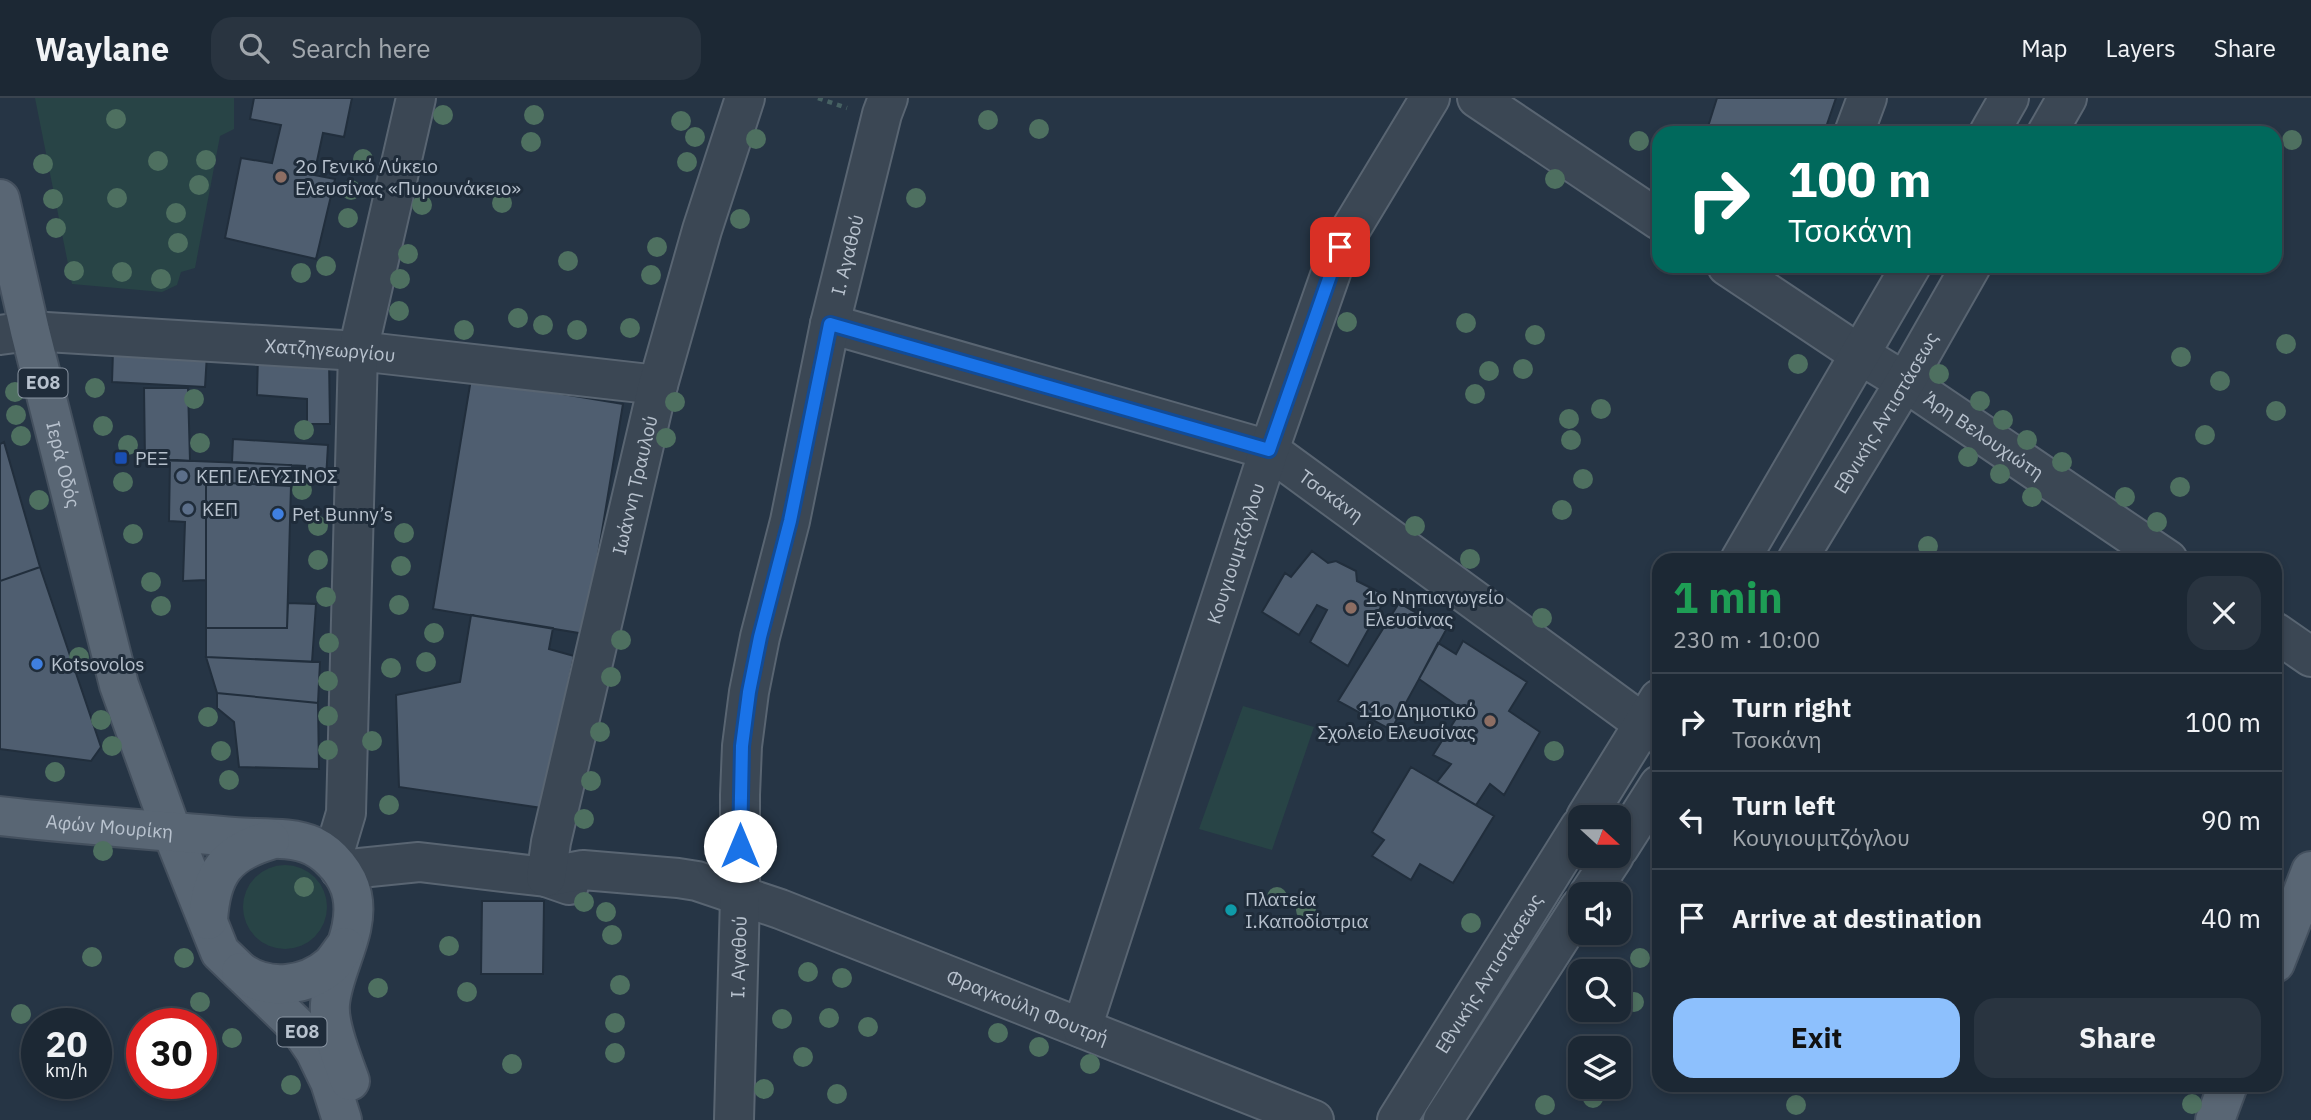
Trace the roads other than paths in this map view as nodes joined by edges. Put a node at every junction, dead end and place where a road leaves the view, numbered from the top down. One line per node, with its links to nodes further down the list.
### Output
1 (416, 98): 19 (street)
2 (745, 98): 22 (street, Ιωάννη Τραυλού)
3 (888, 98): 17 (street, Ι. Αγαθού)
4 (1430, 98): 23 (street, Κουγιουμτζόγλου)
5 (1476, 98): 13 (street)
6 (1867, 98): 9 (street)
7 (2009, 98): 10 (street)
8 (2067, 98): 11 (street)
9 (1857, 126)
10 (1993, 126)
11 (2051, 126)
12 (0, 198): 18 (main road, Ιερά Οδός / ΕΟ8)
13 (1652, 215)
14 (1738, 273): 20 (street, Άρη Βελουχιώτη)
15 (1907, 273): 20 (street)
16 (1967, 273): 21 (street, Εθνικής Αντιστάσεως)
17 (830, 324): 23 (street, Τσοκάνη); 43 (street, Ι. Αγαθού)
18 (15, 333): 19 (street, Χατζηγεωργίου); 27 (main road, Ιερά Οδός / ΕΟ8)
19 (358, 351): 22 (street, Χατζηγεωργίου); 40 (street)
20 (1859, 354): 21 (street, Άρη Βελουχιώτη); 24 (street)
21 (1905, 382): 25 (street, Εθνικής Αντιστάσεως); 26 (street, Άρη Βελουχιώτη)
22 (658, 385): 42 (street, Ιωάννη Τραυλού)
23 (1269, 450): 30 (street, Τσοκάνη); 49 (street, Κουγιουμτζόγλου)
24 (1744, 553)
25 (1801, 553)
26 (2158, 553)
27 (90, 566): 36 (main road, Ιερά Οδός / ΕΟ8); 37 (main road, Ιερά Οδός / ΕΟ8)
28 (2282, 637): 29 (street)
29 (2311, 657)
30 (1652, 719)
31 (1652, 723): 33 (street)
32 (1652, 796): 35 (street)
33 (1594, 805)
34 (0, 816): 36 (main road, Αφών Μουρίκη)
35 (1631, 829)
36 (172, 832): 37 (main road, Αφών Μουρίκη); 44 (main road, Ιερά Οδός / ΕΟ8)
37 (221, 835): 38 (main road)
38 (271, 840): 40 (main road); 44 (main road)
39 (1568, 846): 55 (street, Εθνικής Αντιστάσεως)
40 (336, 865): 42 (street); 47 (main road, ΕΟ8)
41 (2311, 871): 46 (main road)
42 (546, 877): 43 (street, Φραγκούλη Φουτρή)
43 (740, 897): 49 (street, Φραγκούλη Φουτρή); 53 (street, Ι. Αγαθού)
44 (208, 920): 48 (main road, Ιερά Οδός / ΕΟ8)
45 (1568, 926): 56 (street, Εθνικής Αντιστάσεως)
46 (2282, 945)
47 (345, 947): 48 (main road); 52 (main road, ΕΟ8)
48 (230, 964): 51 (main road, Ιερά Οδός / ΕΟ8)
49 (1082, 1028): 54 (street, Φραγκούλη Φουτρή)
50 (2225, 1092): 57 (main road)
51 (342, 1120)
52 (364, 1120)
53 (734, 1120)
54 (1314, 1120)
55 (1397, 1120)
56 (1443, 1120)
57 (2215, 1120)

